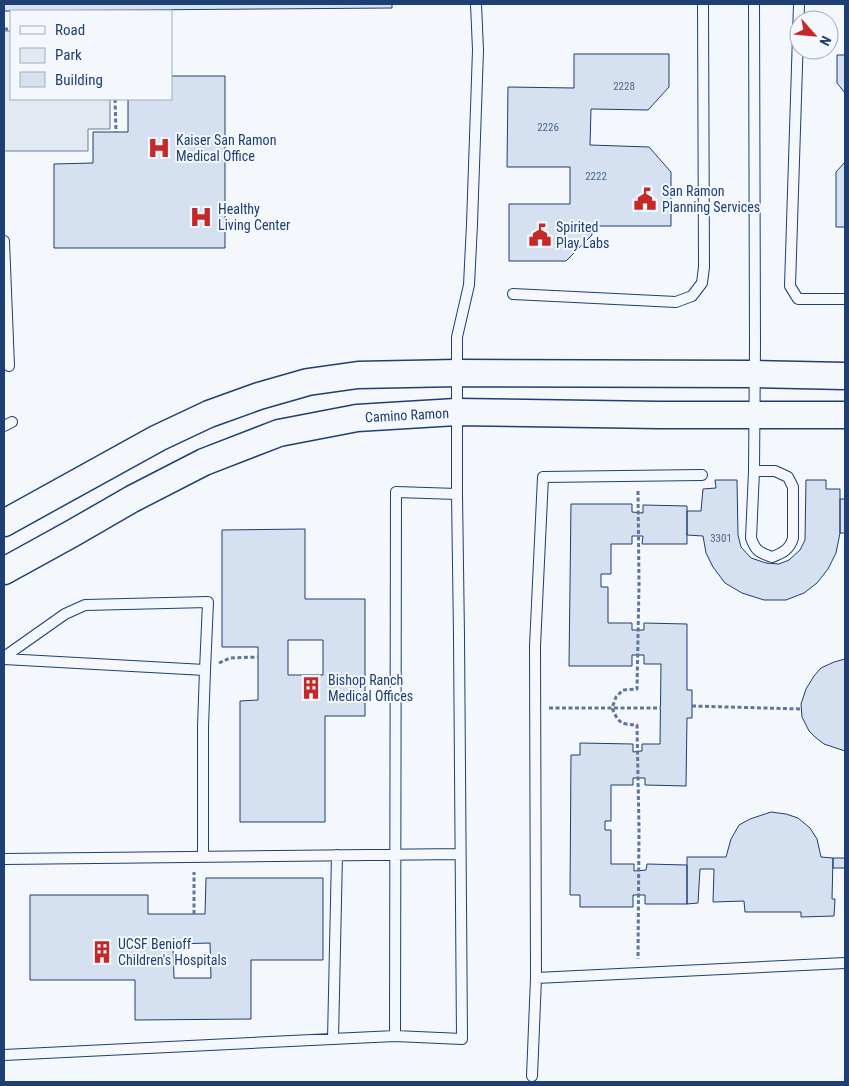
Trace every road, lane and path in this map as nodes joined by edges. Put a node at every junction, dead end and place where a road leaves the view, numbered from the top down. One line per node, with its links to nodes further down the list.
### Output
1 (476, 4): 11 (lane)
2 (703, 4): 8 (lane)
3 (754, 4): 12 (lane)
4 (799, 4): 9 (lane)
5 (115, 100): 6 (path)
6 (116, 132)
7 (4, 241): 10 (lane)
8 (513, 294)
9 (845, 299)
10 (9, 366)
11 (456, 373): 12 (street); 14 (lane); 21 (street)
12 (754, 374): 13 (street); 16 (lane)
13 (845, 376)
14 (456, 412): 16 (street, Camino Ramon); 20 (lane); 22 (street, Camino Ramon)
15 (845, 414): 16 (street, Camino Ramon)
16 (754, 415): 17 (lane)
17 (754, 472): 17 (lane)
18 (702, 475): 19 (lane)
19 (638, 476): 27 (lane); 28 (path)
20 (457, 494): 31 (lane); 32 (lane)
21 (4, 523)
22 (4, 571)
23 (258, 657): 25 (path)
24 (4, 658): 25 (lane); 25 (lane)
25 (205, 670): 34 (lane)
26 (692, 706): 30 (path)
27 (535, 708): 28 (path); 39 (lane)
28 (612, 708): 29 (path); 38 (path)
29 (661, 708)
30 (802, 709)
31 (396, 854): 32 (lane); 33 (lane); 40 (lane)
32 (460, 854): 40 (lane)
33 (337, 855): 34 (lane); 41 (lane)
34 (199, 857): 35 (lane); 36 (path)
35 (4, 859)
36 (194, 914)
37 (845, 963): 38 (lane)
38 (638, 973): 39 (lane)
39 (536, 978): 43 (lane)
40 (395, 1036): 41 (lane)
41 (333, 1039): 42 (lane)
42 (4, 1056)
43 (532, 1076)

